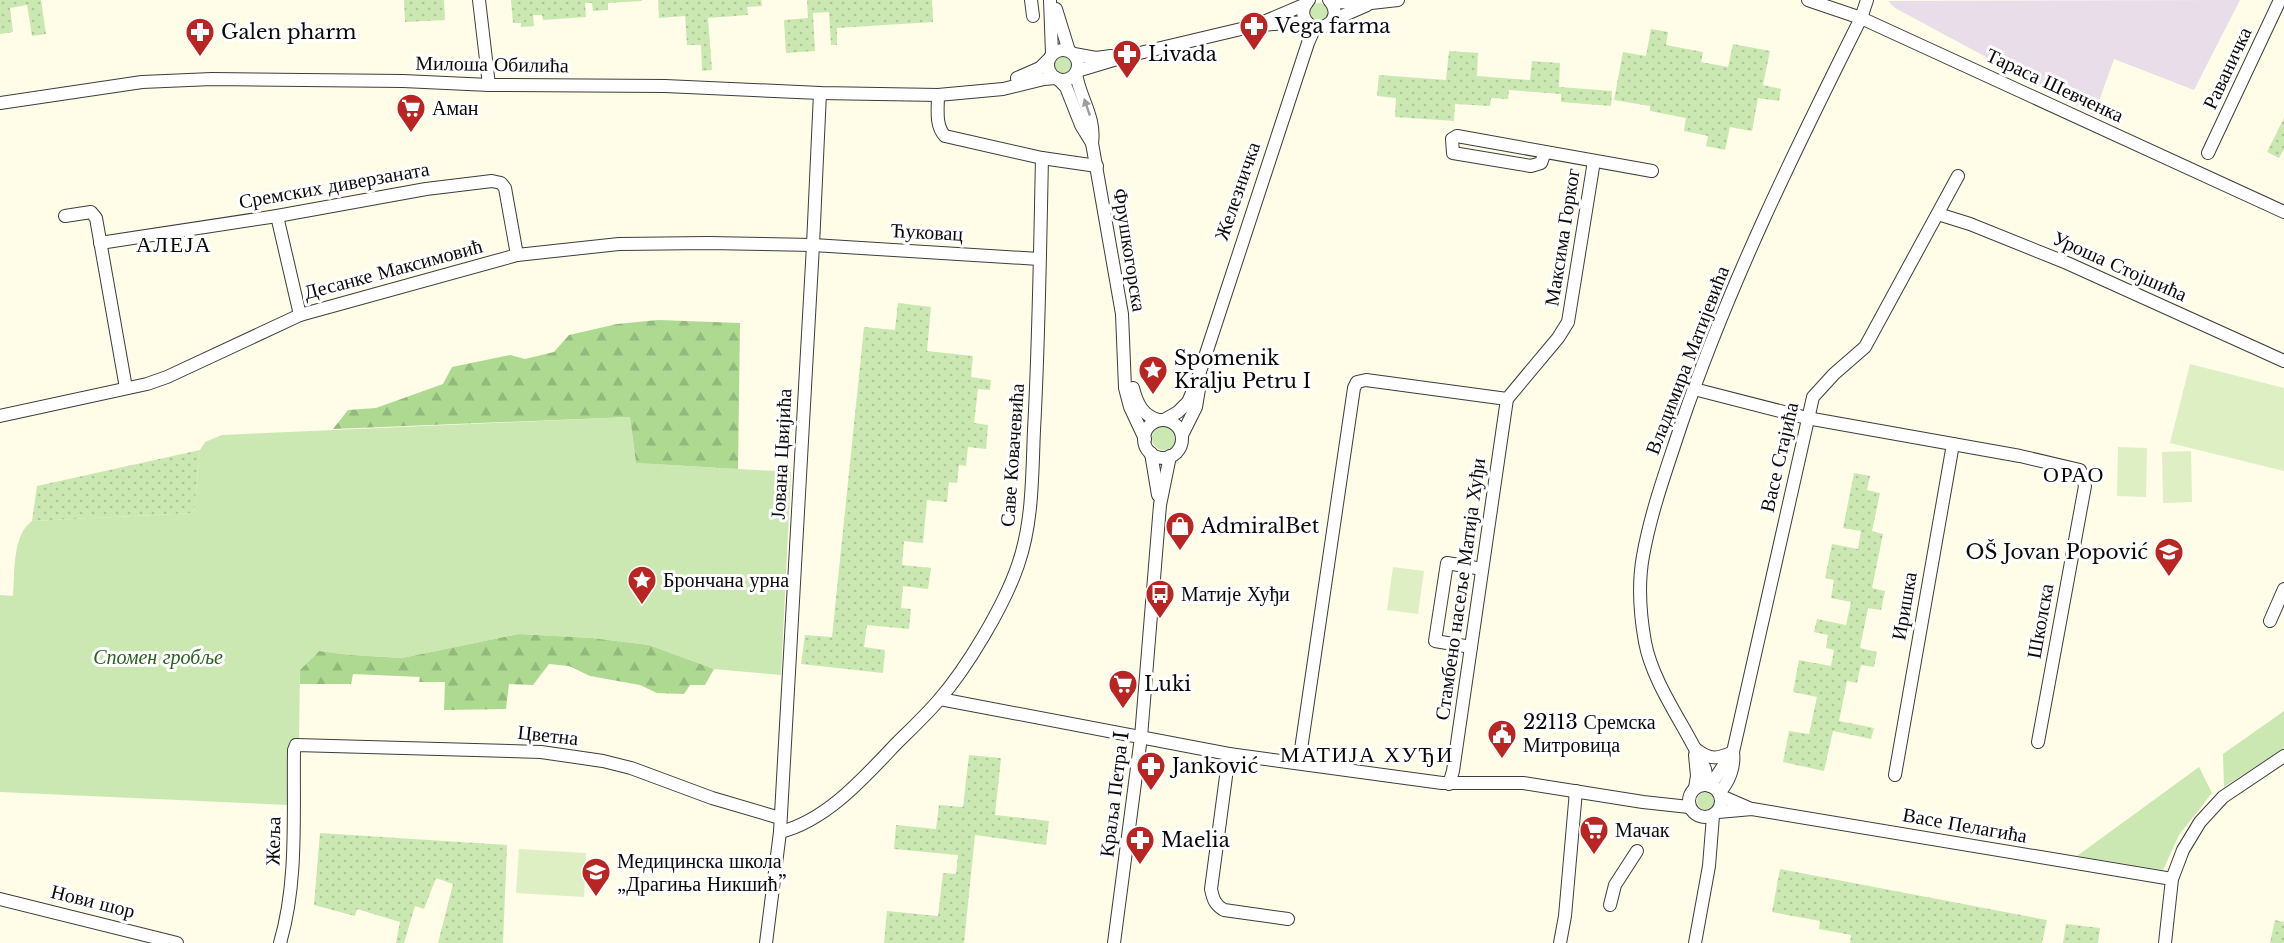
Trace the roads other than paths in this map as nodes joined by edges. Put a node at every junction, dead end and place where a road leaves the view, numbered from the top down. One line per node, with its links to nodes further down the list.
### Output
1 (479, 0): 21 (street)
2 (1031, 0): 11 (street)
3 (1052, 0): 16 (street); 18 (street)
4 (1398, 0): 10 (street)
5 (1808, 0): 12 (street, Тараса Шевченка)
6 (1867, 0): 12 (street, Владимира Матијевића)
7 (2280, 0): 28 (street, Раваничка)
8 (1330, 1): 10 (street); 13 (street)
9 (1307, 2): 14 (street); 15 (street)
10 (1371, 3): 13 (street)
11 (1033, 16)
12 (1861, 18): 34 (street, Тараса Шевченка); 47 (street, Владимира Матијевића)
13 (1333, 20): 15 (street)
14 (1258, 25): 15 (street); 17 (street)
15 (1311, 25): 45 (street, Железничка)
16 (1071, 52): 17 (street); 18 (street); 19 (street)
17 (1127, 56): 19 (street)
18 (1050, 57): 20 (street); 22 (street, Милоша Обилића)
19 (1077, 72): 20 (street); 26 (street, Фрушкогорска, one-way to 19)
20 (1057, 79): 22 (street, Милоша Обилића); 26 (street, Фрушкогорска)
21 (489, 85): 23 (street, Милоша Обилића); 25 (street, Милоша Обилића)
22 (985, 89): 24 (street, Милоша Обилића)
23 (820, 93): 24 (street, Милоша Обилића); 39 (street, Јована Цвијића)
24 (938, 95): 29 (street)
25 (0, 103)
26 (1092, 143): 31 (street, Фрушкогорска)
27 (1545, 152): 27 (street, Максима Горког); 30 (street, Максима Горког)
28 (2208, 153)
29 (1042, 158): 31 (street); 41 (street, Саве Ковачевића)
30 (1594, 161): 32 (street, Максима Горког); 48 (street, Максима Горког)
31 (1097, 166): 44 (street, Фрушкогорска)
32 (1652, 171)
33 (1958, 176): 35 (street, Васе Стајића)
34 (2284, 212)
35 (1938, 214): 43 (street, Уроша Стојшића); 50 (street, Васе Стајића)
36 (65, 216): 38 (street)
37 (277, 216): 38 (street, Сремских диверзаната); 40 (street, Сремских диверзаната); 42 (street)
38 (100, 243): 46 (street)
39 (813, 245): 40 (street, Десанке Максимовић); 41 (street, Ћуковац); 77 (street, Јована Цвијића)
40 (517, 255): 42 (street, Десанке Максимовић)
41 (1040, 259): 62 (street, Саве Ковачевића)
42 (300, 315): 46 (street, Десанке Максимовић)
43 (2284, 361)
44 (1125, 364): 51 (street, Фрушкогорска); 53 (street, Фрушкогорска)
45 (1201, 370): 51 (street, Железничка); 52 (street, Железничка)
46 (126, 388): 49 (street, Десанке Максимовић)
47 (1694, 388): 50 (street); 66 (street, Владимира Матијевића)
48 (1507, 399): 58 (street, Стамбено насеље Матија Хуђи); 70 (street)
49 (0, 416)
50 (1807, 418): 54 (street); 67 (street, Васе Стајића)
51 (1162, 420): 52 (street); 53 (street)
52 (1182, 435): 56 (street)
53 (1145, 439): 55 (street)
54 (1953, 444): 64 (street, Школска); 71 (street, Иришка)
55 (1151, 453): 56 (street); 57 (street, Краља Петра I)
56 (1170, 456): 57 (street, Краља Петра I)
57 (1160, 505): 63 (street, Краља Петра I)
58 (1482, 568): 61 (street, Стамбено насеље Матија Хуђи); 61 (street)
59 (2284, 589): 60 (street)
60 (2270, 621)
61 (1471, 647): 72 (street, Стамбено насеље Матија Хуђи)
62 (940, 699): 63 (street); 78 (street, Саве Ковачевића)
63 (1141, 737): 68 (street); 88 (street, Краља Петра I)
64 (2038, 742)
65 (302, 744): 77 (street, Цветна); 86 (street, Жеља)
66 (1694, 747): 67 (street); 74 (street, Владимира Матијевића)
67 (1733, 752): 74 (street, Васе Стајића)
68 (1229, 754): 70 (street); 84 (street)
69 (2284, 756): 81 (street)
70 (1299, 764): 72 (street)
71 (1895, 775)
72 (1449, 784): 73 (street)
73 (1576, 791): 74 (street); 89 (street)
74 (1704, 796): 75 (street, Васе Пелагића); 76 (street); 76 (street, Васе Пелагића); 80 (street, Владимира Матијевића)
75 (1752, 809): 76 (street, Васе Пелагића); 81 (street, Васе Пелагића)
76 (1715, 814): 80 (street)
77 (780, 818): 78 (street, Јована Цвијића)
78 (780, 832): 87 (street, Јована Цвијића)
79 (1637, 851): 83 (street)
80 (1709, 866): 90 (street)
81 (2172, 879): 91 (street)
82 (0, 899): 85 (street, Нови шор)
83 (1610, 905)
84 (1288, 919)
85 (177, 943)
86 (280, 943)
87 (766, 943)
88 (1114, 943)
89 (1560, 943)
90 (1695, 943)
91 (2164, 943)

